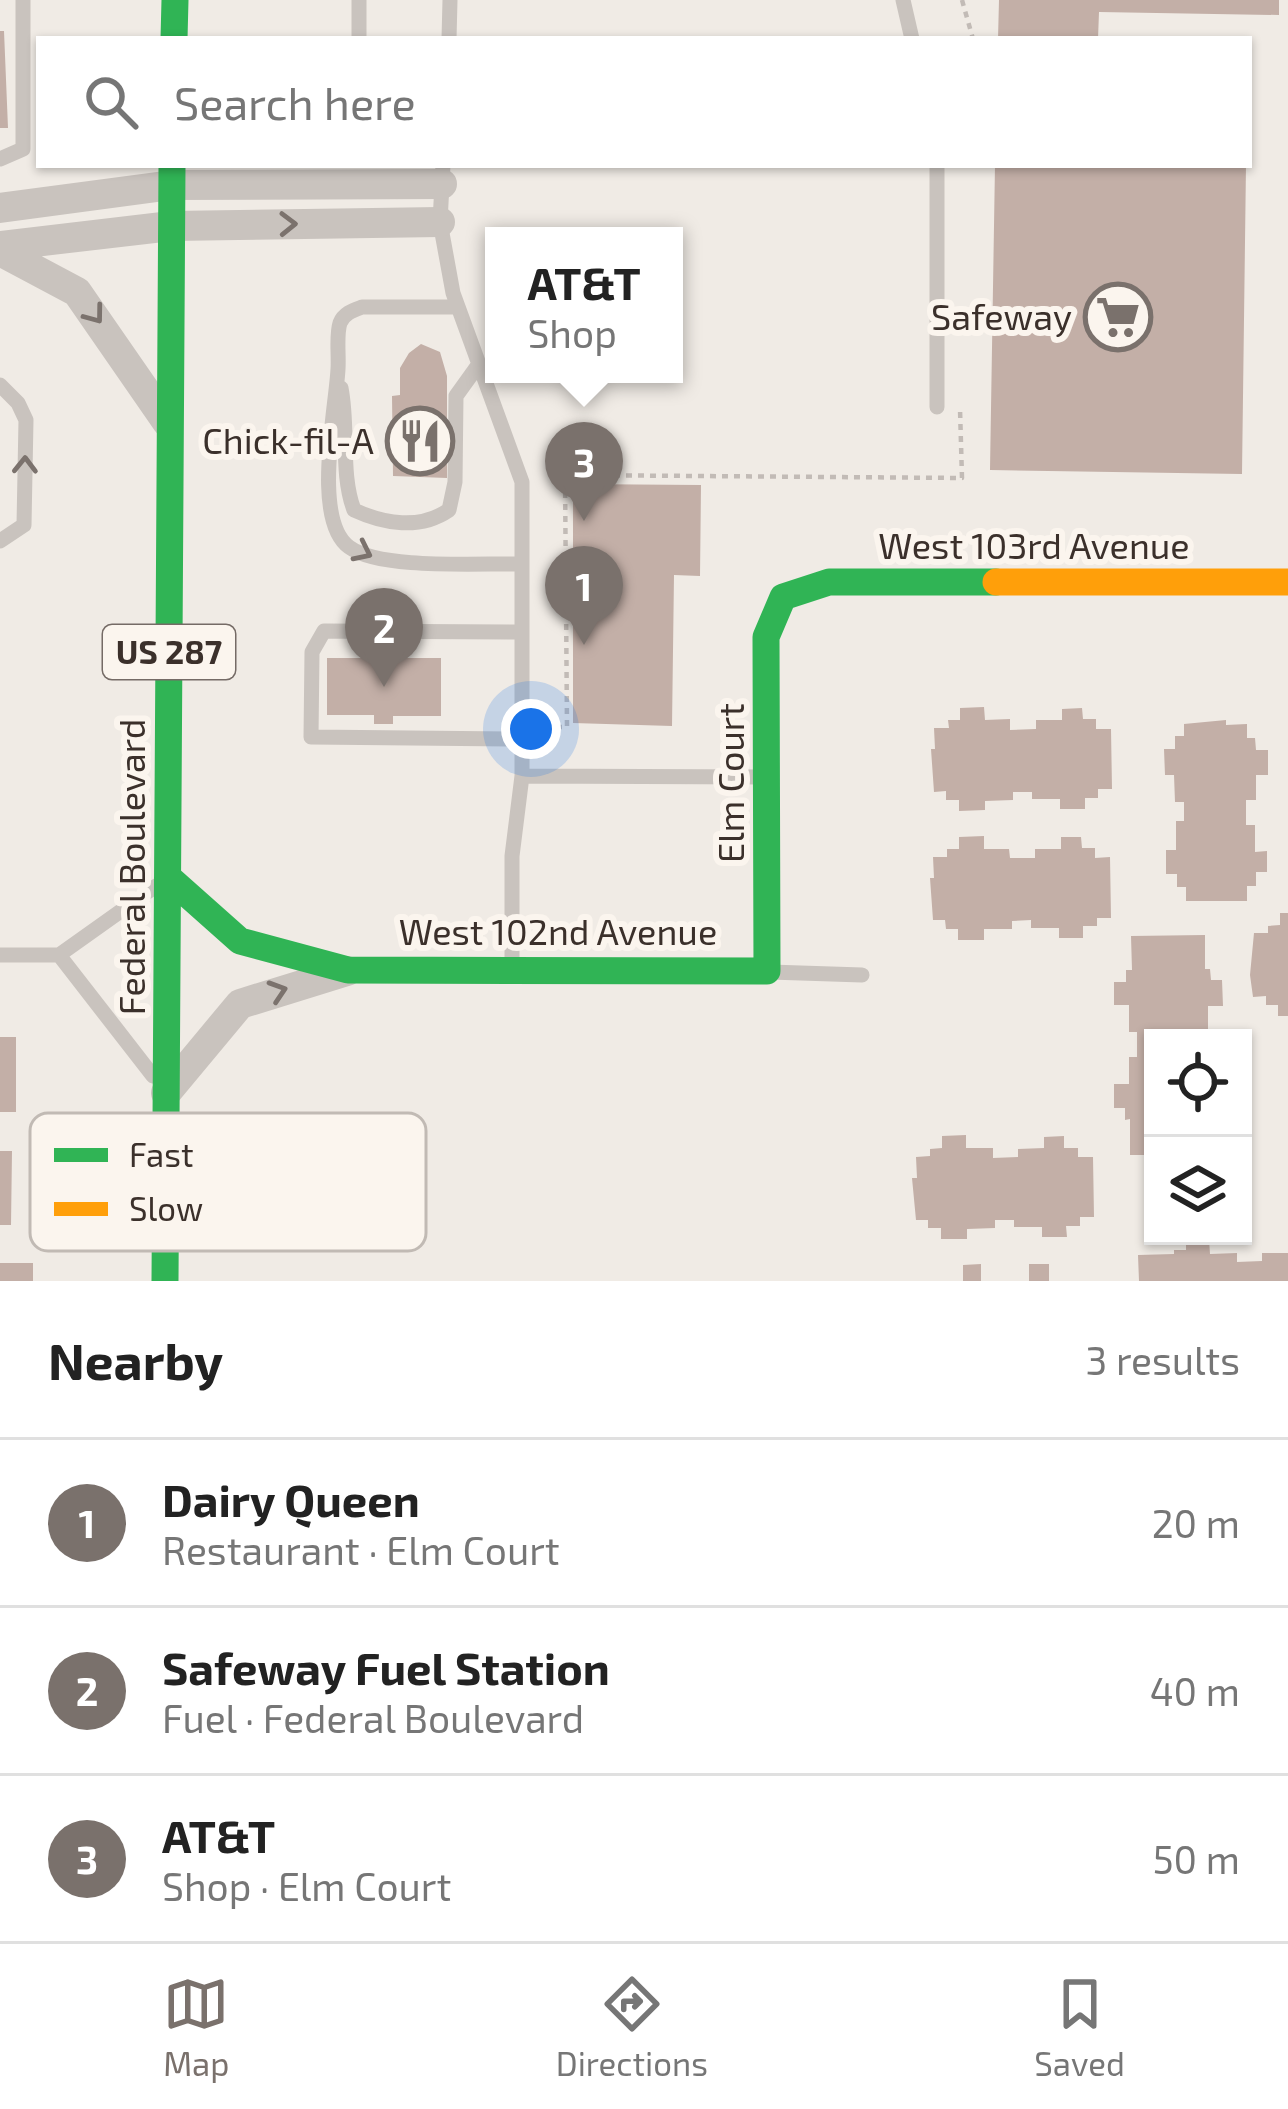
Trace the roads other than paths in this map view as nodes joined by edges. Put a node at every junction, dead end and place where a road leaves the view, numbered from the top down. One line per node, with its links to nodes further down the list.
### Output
1 (23, 0): 8 (lane)
2 (359, 0): 5 (lane)
3 (450, 0): 6 (lane)
4 (903, 0): 7 (lane)
5 (358, 36)
6 (449, 36)
7 (911, 36)
8 (0, 159)
9 (331, 168): 13 (street)
10 (938, 168): 24 (lane)
11 (172, 175): 13 (street); 14 (street); 16 (street, Federal Boulevard / US 287)
12 (442, 175): 13 (street); 15 (lane)
13 (374, 184)
14 (0, 208)
15 (440, 222): 16 (street, one-way to 15); 18 (lane)
16 (172, 226): 17 (street); 25 (street, Federal Boulevard / US 287)
17 (0, 248): 25 (street, one-way to 25)
18 (458, 307): 19 (lane); 20 (lane)
19 (478, 364): 20 (lane); 21 (lane)
20 (338, 374): 27 (lane, one-way to 27)
21 (485, 383)
22 (485, 383): 27 (lane)
23 (0, 385): 26 (lane, one-way to 23)
24 (938, 407)
25 (170, 427): 34 (street, Federal Boulevard / US 287)
26 (0, 541)
27 (521, 564): 30 (lane)
28 (1288, 581): 29 (street, West 103rd Avenue)
29 (784, 597): 33 (street, Elm Court)
30 (521, 632): 31 (lane); 31 (lane)
31 (521, 733): 32 (lane)
32 (522, 776): 33 (lane); 38 (lane)
33 (767, 777): 39 (street, Elm Court)
34 (168, 877): 36 (lane); 37 (street, West 102nd Avenue); 41 (street, Federal Boulevard / US 287)
35 (0, 955): 36 (lane)
36 (59, 955): 41 (lane)
37 (348, 970): 38 (street, West 102nd Avenue); 41 (street, West 102nd Avenue, one-way to 37)
38 (512, 971): 39 (street, West 102nd Avenue)
39 (767, 971): 40 (lane)
40 (862, 975)
41 (166, 1093): 42 (street, Federal Boulevard / US 287)
42 (166, 1113)
43 (165, 1251): 44 (street, Federal Boulevard / US 287)
44 (165, 1281)

